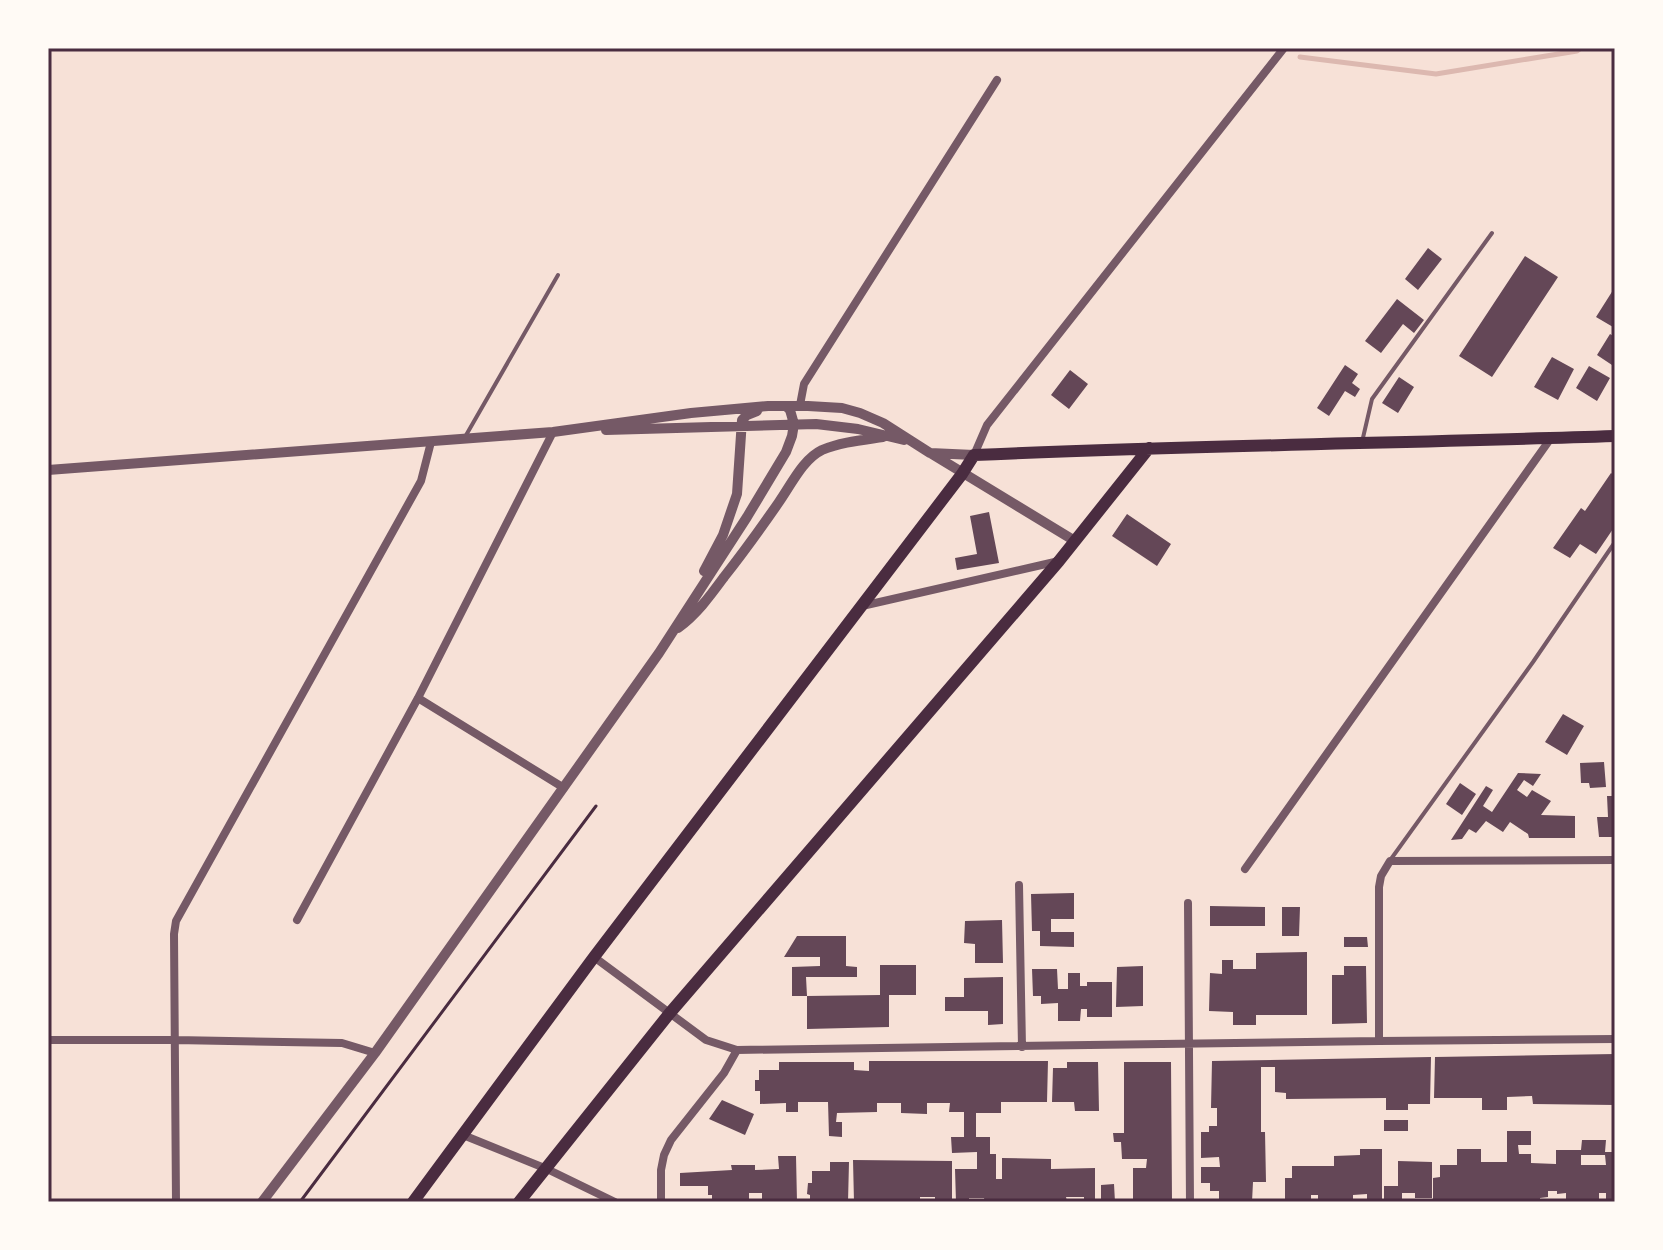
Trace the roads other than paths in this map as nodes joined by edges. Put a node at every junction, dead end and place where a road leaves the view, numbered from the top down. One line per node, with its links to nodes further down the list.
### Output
1 (1284, 48): 21 (street)
2 (997, 80): 5 (street)
3 (1492, 233): 18 (lane)
4 (558, 275): 15 (lane)
5 (800, 405): 7 (street); 16 (street)
6 (773, 406): 7 (street); 9 (street); 10 (street)
7 (786, 406): 8 (street)
8 (794, 424): 9 (street); 12 (street); 28 (street)
9 (741, 426): 10 (street); 29 (street)
10 (568, 430): 11 (street)
11 (553, 432): 15 (street); 30 (street)
12 (888, 436): 16 (street); 28 (street)
13 (1615, 436): 14 (main road)
14 (1551, 438): 18 (main road); 34 (street)
15 (464, 439): 17 (street)
16 (909, 441): 20 (street)
17 (431, 442): 22 (street); 42 (street)
18 (1361, 444): 19 (main road)
19 (1149, 448): 21 (main road); 24 (main road)
20 (930, 453): 21 (street); 23 (street)
21 (974, 455): 23 (main road)
22 (48, 470)
23 (962, 474): 24 (street); 27 (main road)
24 (1075, 541): 26 (main road)
25 (1615, 542): 33 (lane)
26 (1059, 561): 27 (street); 39 (main road)
27 (861, 606): 38 (main road)
28 (673, 631): 29 (street)
29 (659, 653): 31 (street)
30 (418, 698): 31 (street); 37 (street)
31 (564, 788): 47 (street)
32 (1615, 860): 33 (street)
33 (1390, 861): 43 (street)
34 (1245, 869)
35 (1019, 885): 45 (street)
36 (1188, 903): 44 (street)
37 (297, 920)
38 (594, 957): 39 (street); 48 (main road)
39 (669, 1014): 46 (street); 49 (main road)
40 (1615, 1039): 43 (street)
41 (48, 1040): 42 (street)
42 (175, 1040): 47 (street); 50 (street)
43 (1379, 1041): 44 (street)
44 (1188, 1044): 45 (street); 56 (street)
45 (1022, 1047): 46 (street)
46 (737, 1050): 55 (street)
47 (375, 1053): 51 (street)
48 (463, 1135): 49 (street); 52 (main road)
49 (547, 1169): 53 (main road); 54 (street)
50 (176, 1202)
51 (262, 1202)
52 (413, 1202)
53 (519, 1202)
54 (615, 1202)
55 (661, 1202)
56 (1190, 1202)

